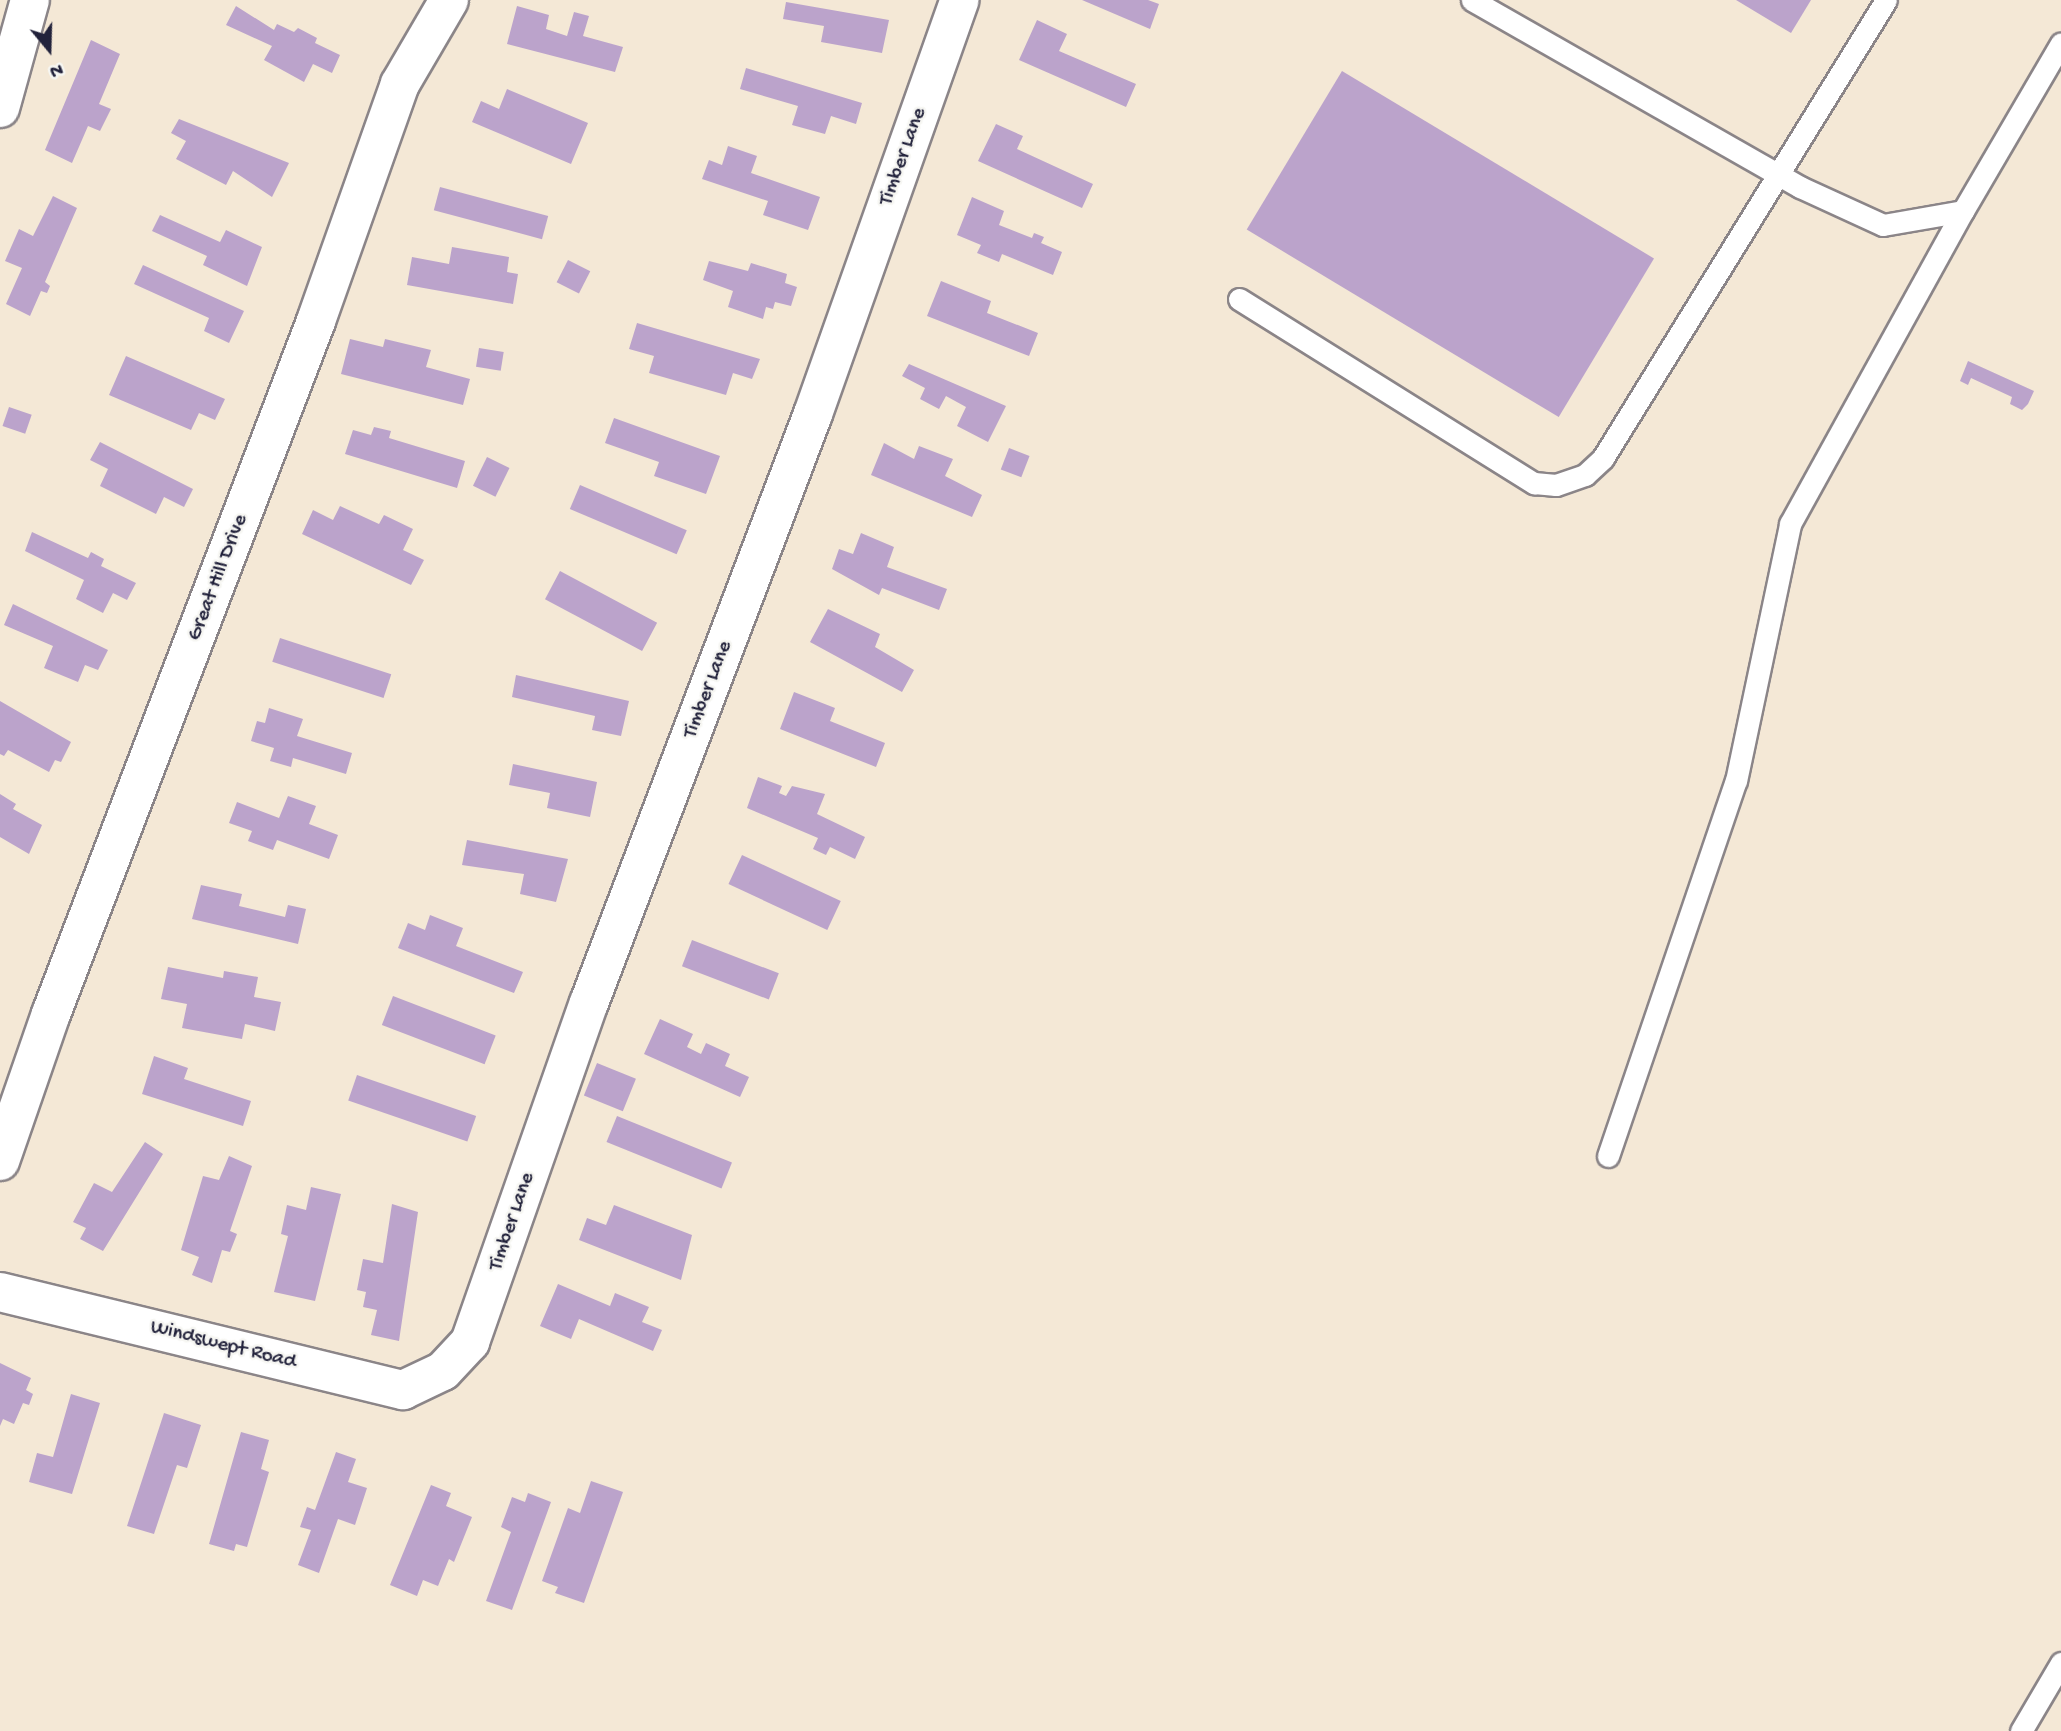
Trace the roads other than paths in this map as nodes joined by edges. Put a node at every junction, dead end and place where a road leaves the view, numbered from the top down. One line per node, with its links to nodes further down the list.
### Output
1 (30, 0): 7 (street)
2 (450, 0): 12 (street, Great Hill Drive)
3 (960, 0): 14 (street, Timber Lane)
4 (1472, 0): 8 (lane)
5 (1886, 0): 8 (lane)
6 (2061, 43): 9 (lane)
7 (0, 108)
8 (1778, 174): 9 (lane); 10 (lane)
9 (1963, 211): 11 (lane)
10 (1239, 299)
11 (1608, 1156)
12 (0, 1161)
13 (0, 1292): 14 (street, Windswept Road)
14 (443, 1371)
15 (2061, 1664): 16 (lane)
16 (2021, 1731)

